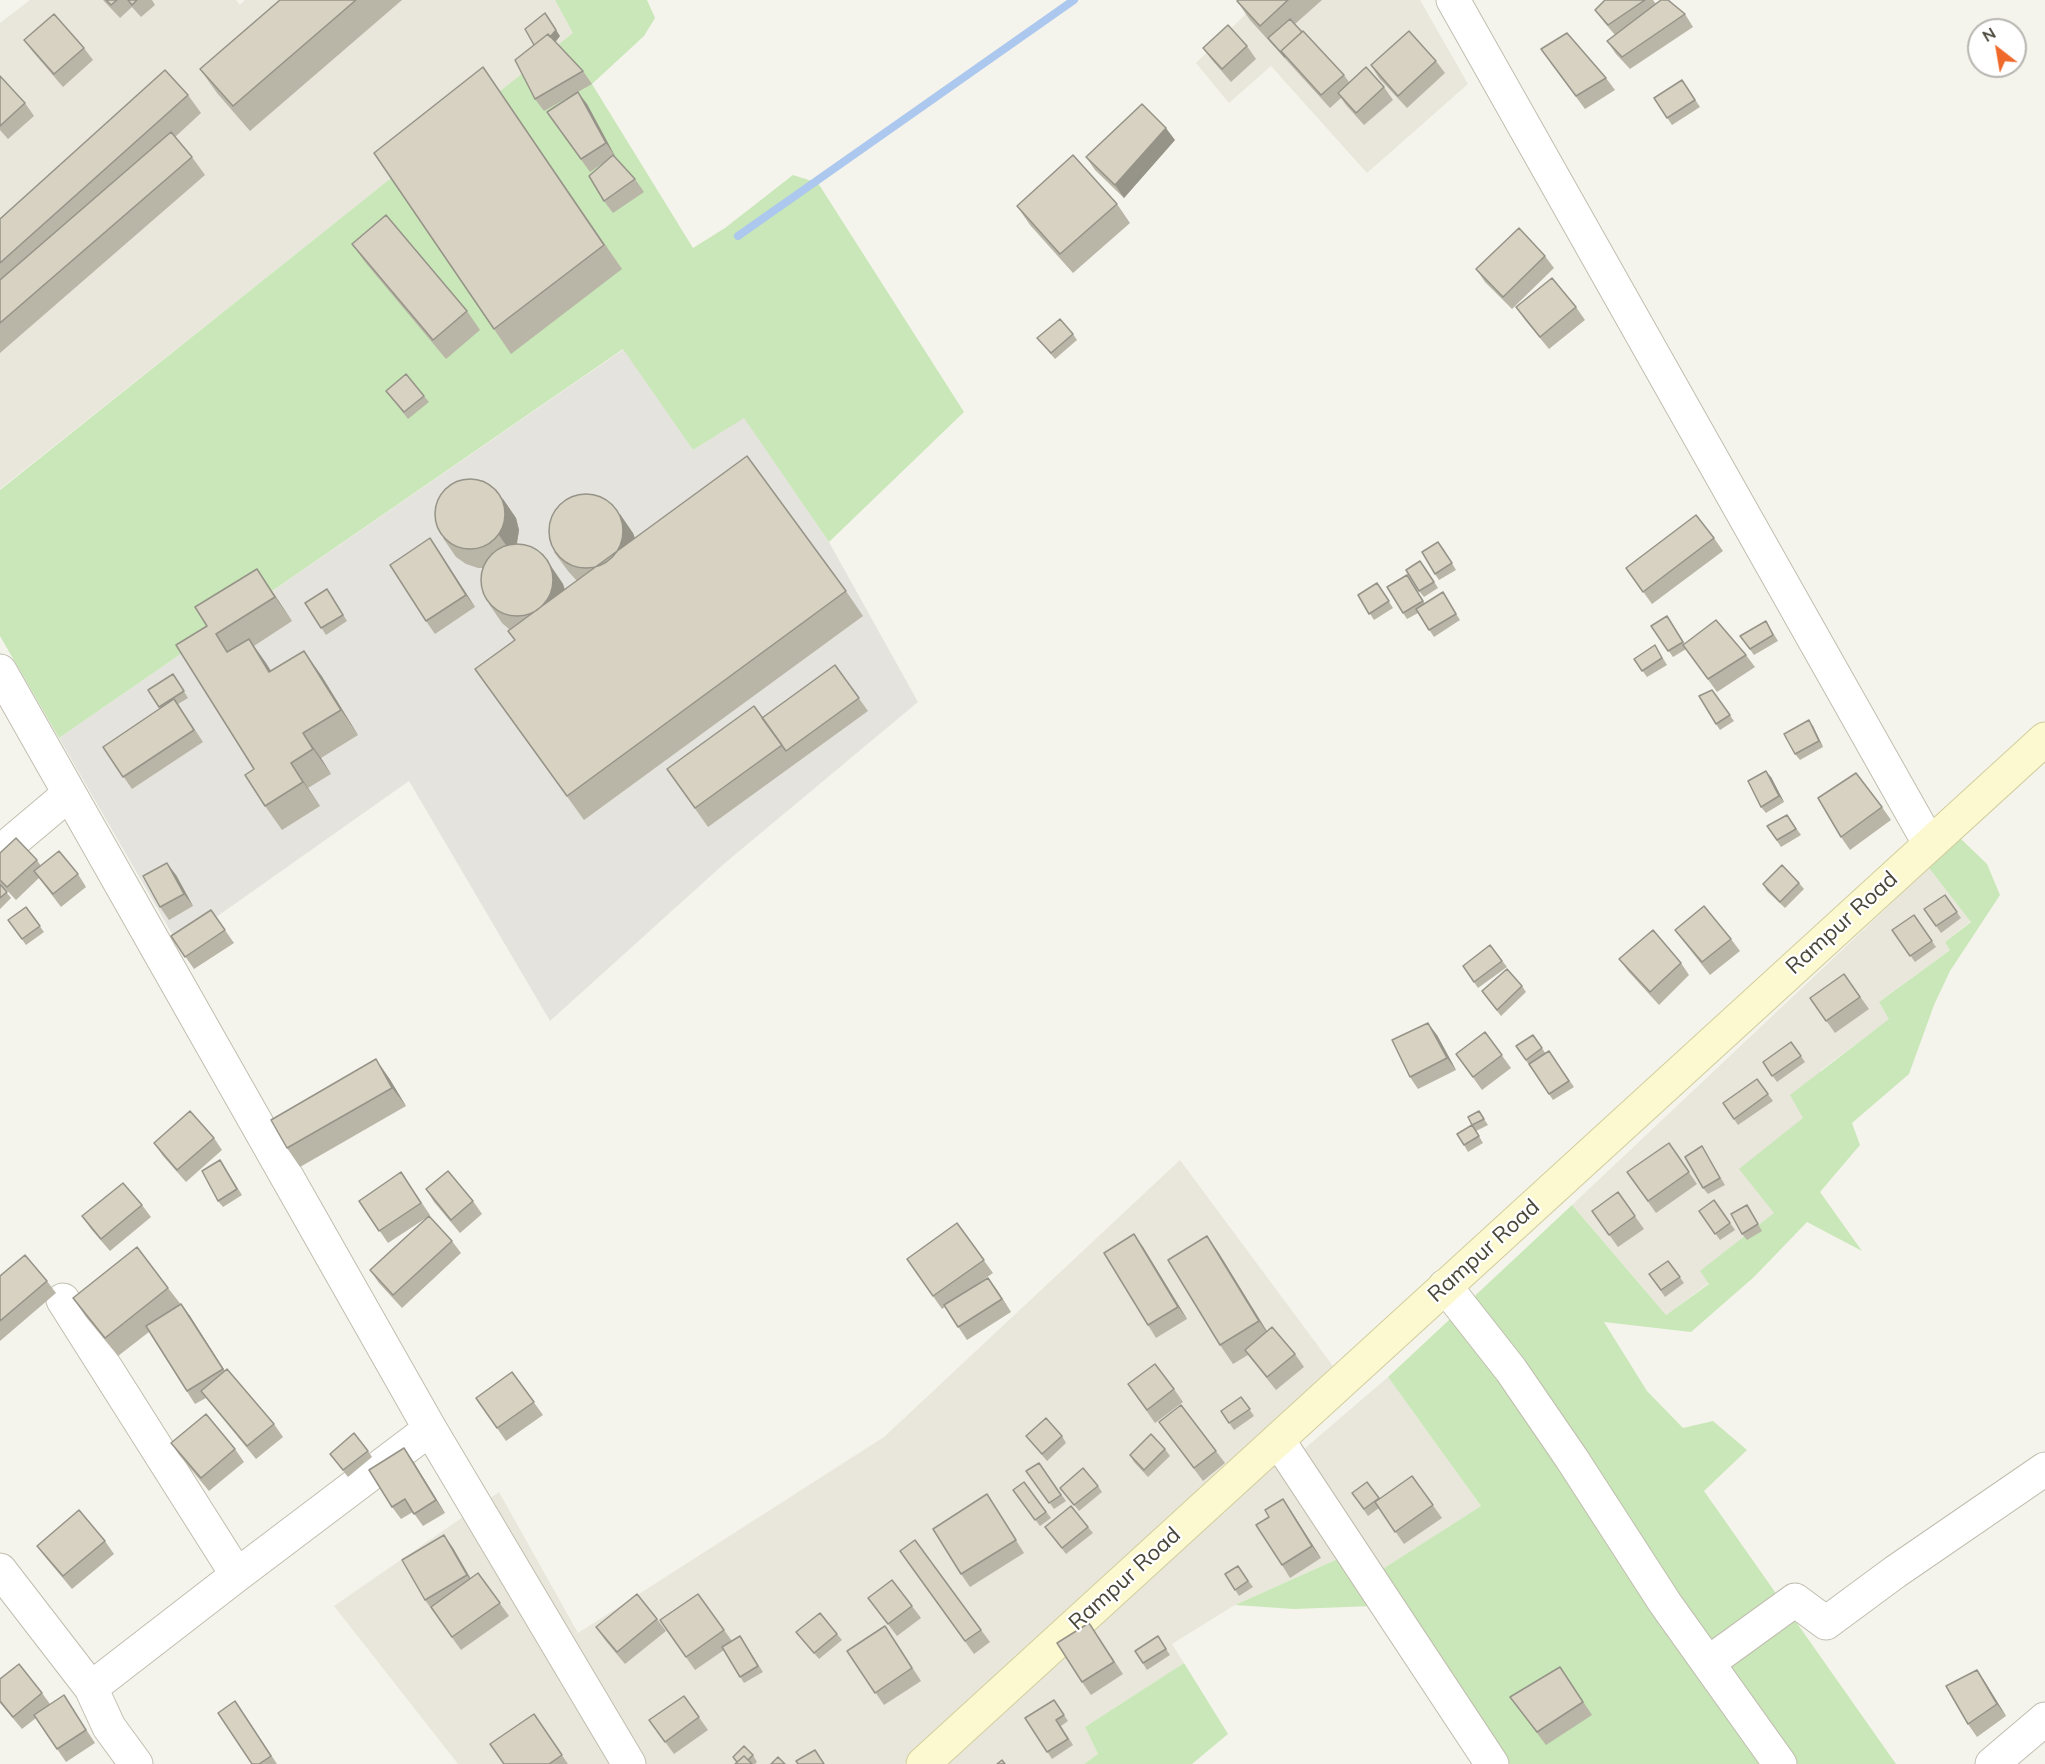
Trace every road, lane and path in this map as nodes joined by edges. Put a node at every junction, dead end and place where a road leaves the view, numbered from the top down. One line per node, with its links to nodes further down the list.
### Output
1 (1452, 0): 5 (street)
2 (0, 671): 4 (street)
3 (2045, 739): 5 (main road, Rampur Road)
4 (69, 794): 6 (street); 9 (street)
5 (1929, 843): 7 (main road, Rampur Road)
6 (0, 852)
7 (1445, 1286): 10 (main road, Rampur Road); 14 (street)
8 (63, 1300): 13 (street)
9 (430, 1429): 13 (street); 18 (street)
10 (1278, 1440): 19 (main road, Rampur Road); 20 (street)
11 (2045, 1469): 14 (street)
12 (0, 1570): 15 (street)
13 (237, 1575): 15 (street)
14 (1708, 1663): 21 (street)
15 (91, 1688): 17 (street)
16 (2045, 1719): 22 (street)
17 (136, 1764)
18 (629, 1764)
19 (923, 1764)
20 (1492, 1764)
21 (1780, 1764)
22 (1992, 1764)

